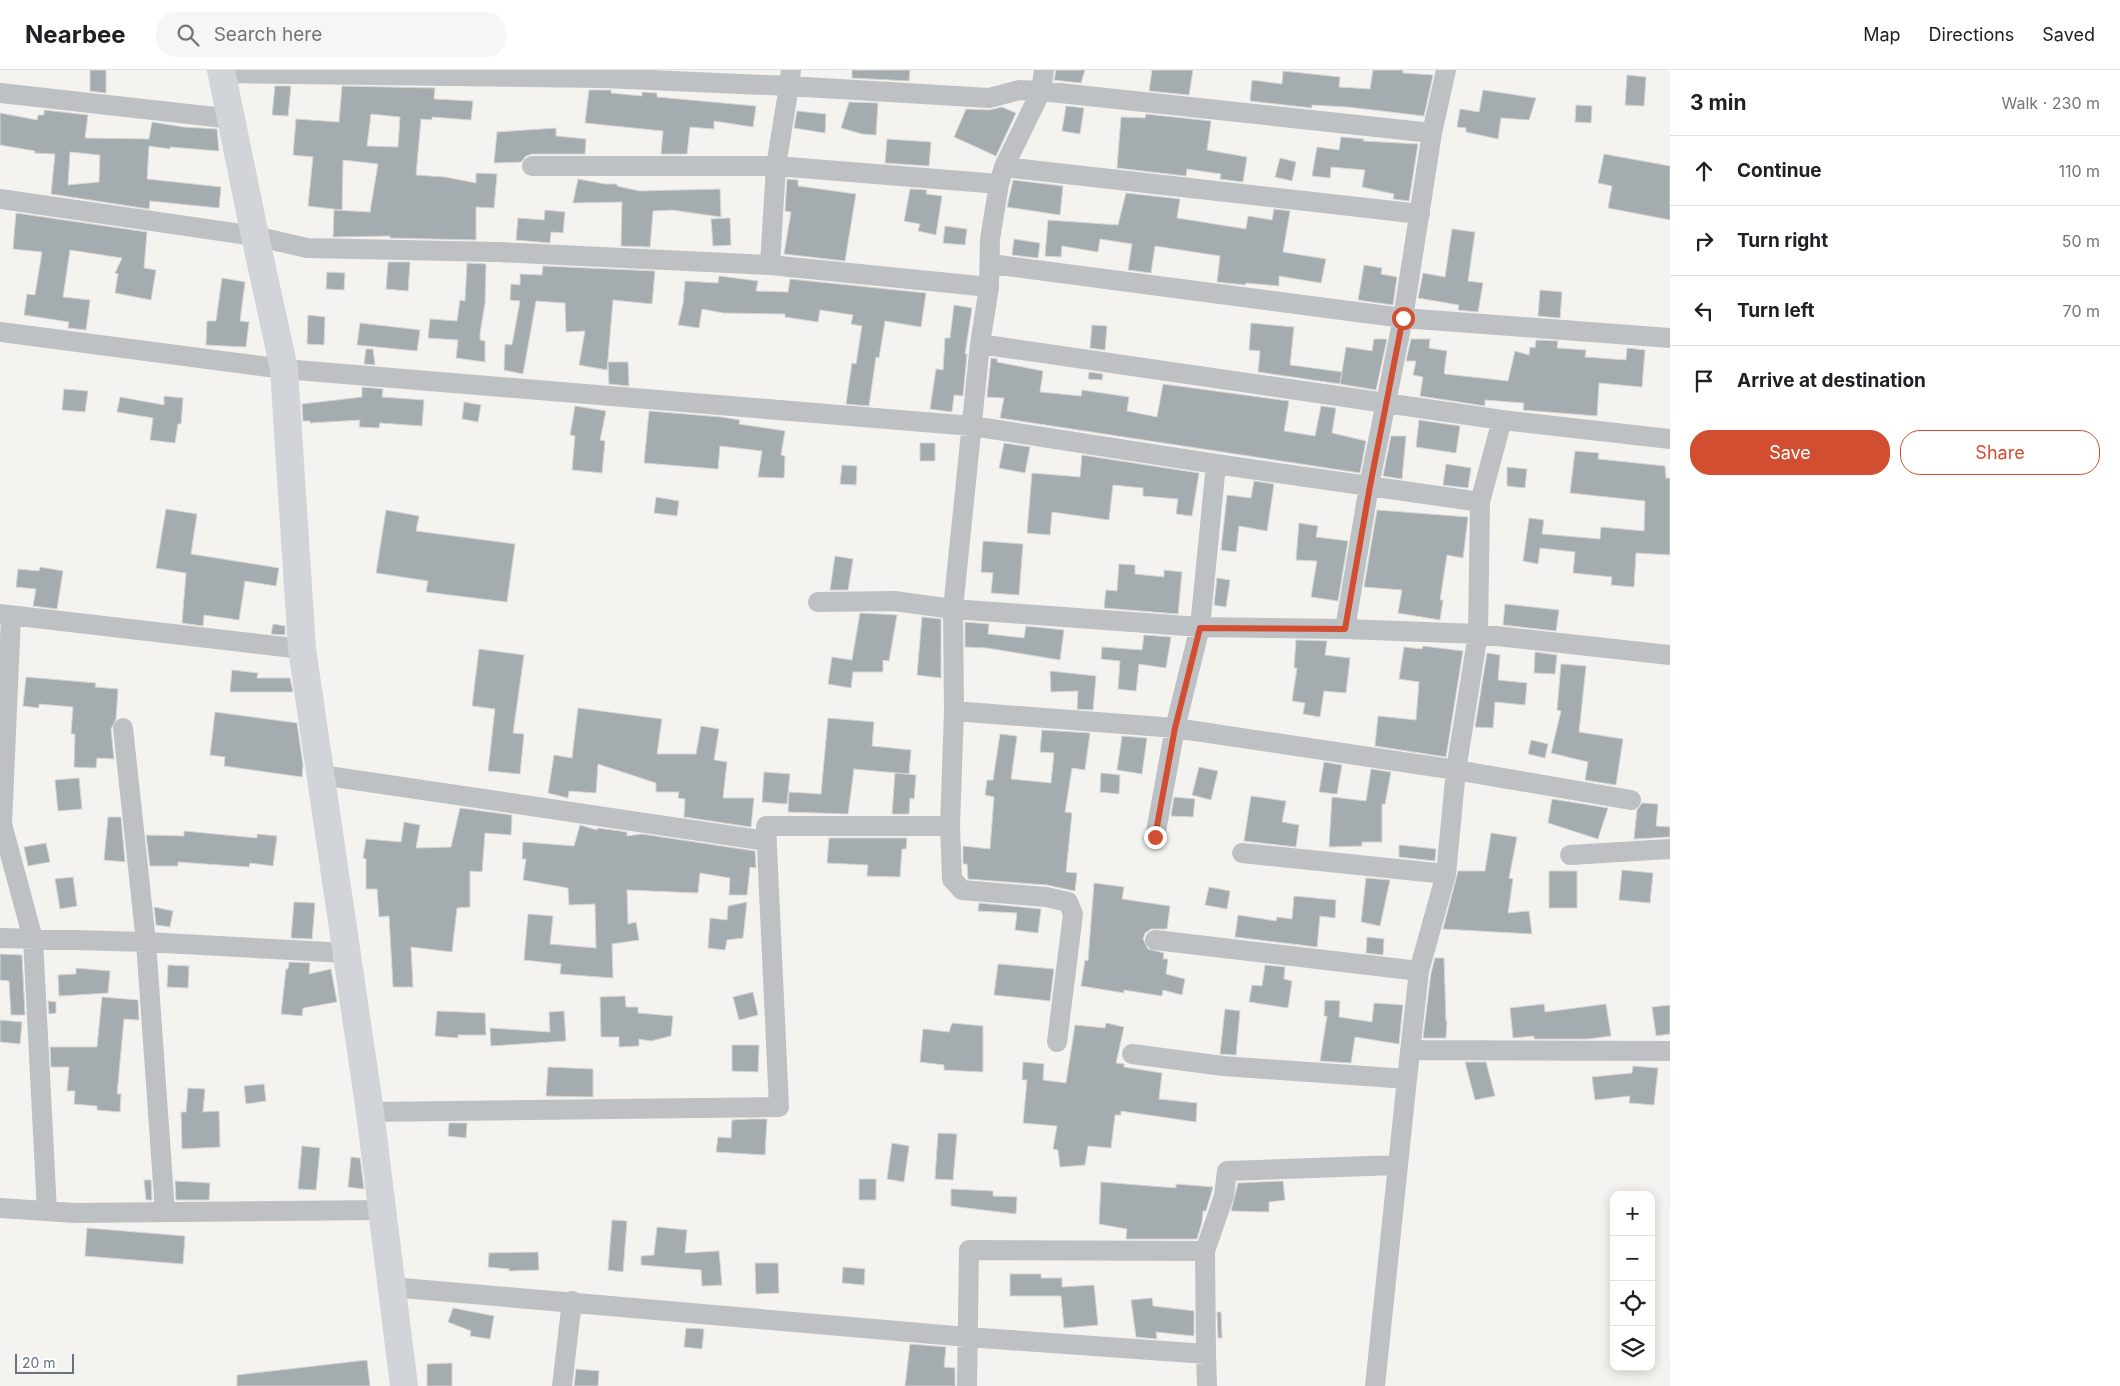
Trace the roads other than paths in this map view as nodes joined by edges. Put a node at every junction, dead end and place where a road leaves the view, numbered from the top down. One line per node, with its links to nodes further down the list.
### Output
1 (1044, 70): 6 (street)
2 (1446, 70): 9 (street)
3 (222, 71): 4 (street); 8 (street)
4 (603, 74): 5 (street)
5 (790, 78): 6 (street); 11 (street)
6 (1041, 91): 9 (street); 12 (street)
7 (0, 93): 8 (street)
8 (233, 119): 15 (street)
9 (1432, 133): 14 (street)
10 (532, 166): 11 (street)
11 (776, 166): 12 (street); 17 (street)
12 (1001, 176): 14 (street); 16 (street)
13 (0, 199): 15 (street)
14 (1420, 214): 19 (street)
15 (254, 236): 17 (street); 23 (street)
16 (990, 264): 18 (street); 19 (street)
17 (770, 265): 18 (street)
18 (989, 287): 22 (street)
19 (1403, 318): 21 (street); 24 (street)
20 (0, 332): 23 (street)
21 (1670, 338)
22 (980, 344): 24 (street); 26 (street)
23 (284, 369): 26 (street); 37 (street)
24 (1386, 404): 25 (street); 29 (street)
25 (1502, 420): 27 (street); 30 (street)
26 (972, 426): 28 (street); 32 (street)
27 (1670, 439)
28 (1216, 464): 29 (street); 34 (street)
29 (1370, 486): 30 (street); 35 (street)
30 (1480, 502): 36 (street)
31 (818, 602): 32 (street)
32 (953, 609): 34 (street); 39 (street)
33 (6, 615): 37 (street); 53 (street)
34 (1200, 628): 35 (street); 41 (street)
35 (1345, 629): 36 (street)
36 (1478, 634): 38 (street); 42 (street)
37 (302, 649): 43 (street)
38 (1670, 655)
39 (954, 711): 41 (street); 45 (street)
40 (123, 728): 55 (street)
41 (1175, 728): 42 (street); 46 (street)
42 (1456, 770): 44 (street); 51 (street)
43 (321, 775): 47 (street); 56 (street)
44 (1631, 800)
45 (950, 826): 47 (street); 58 (street)
46 (1155, 837)
47 (767, 841): 63 (street)
48 (1670, 850): 50 (street)
49 (1242, 853): 51 (street)
50 (1570, 855)
51 (1446, 874): 57 (street)
52 (0, 938): 53 (street)
53 (33, 939): 55 (street); 67 (street)
54 (1155, 940): 57 (street)
55 (146, 942): 56 (street); 68 (street)
56 (346, 953): 63 (street)
57 (1419, 971): 59 (street)
58 (1057, 1042)
59 (1412, 1050): 60 (street); 62 (street)
60 (1670, 1051)
61 (1132, 1054): 62 (street)
62 (1407, 1079): 64 (street)
63 (370, 1112): 66 (street)
64 (1397, 1165): 69 (street); 78 (street)
65 (0, 1208): 67 (street)
66 (382, 1210): 68 (street); 70 (street)
67 (48, 1211): 68 (street)
68 (165, 1212)
69 (1205, 1251): 72 (street); 73 (street)
70 (391, 1287): 71 (street); 74 (street)
71 (572, 1302): 72 (street); 75 (street)
72 (967, 1337): 73 (street); 76 (street)
73 (1206, 1354): 77 (street)
74 (404, 1386)
75 (562, 1386)
76 (967, 1386)
77 (1207, 1386)
78 (1374, 1386)

